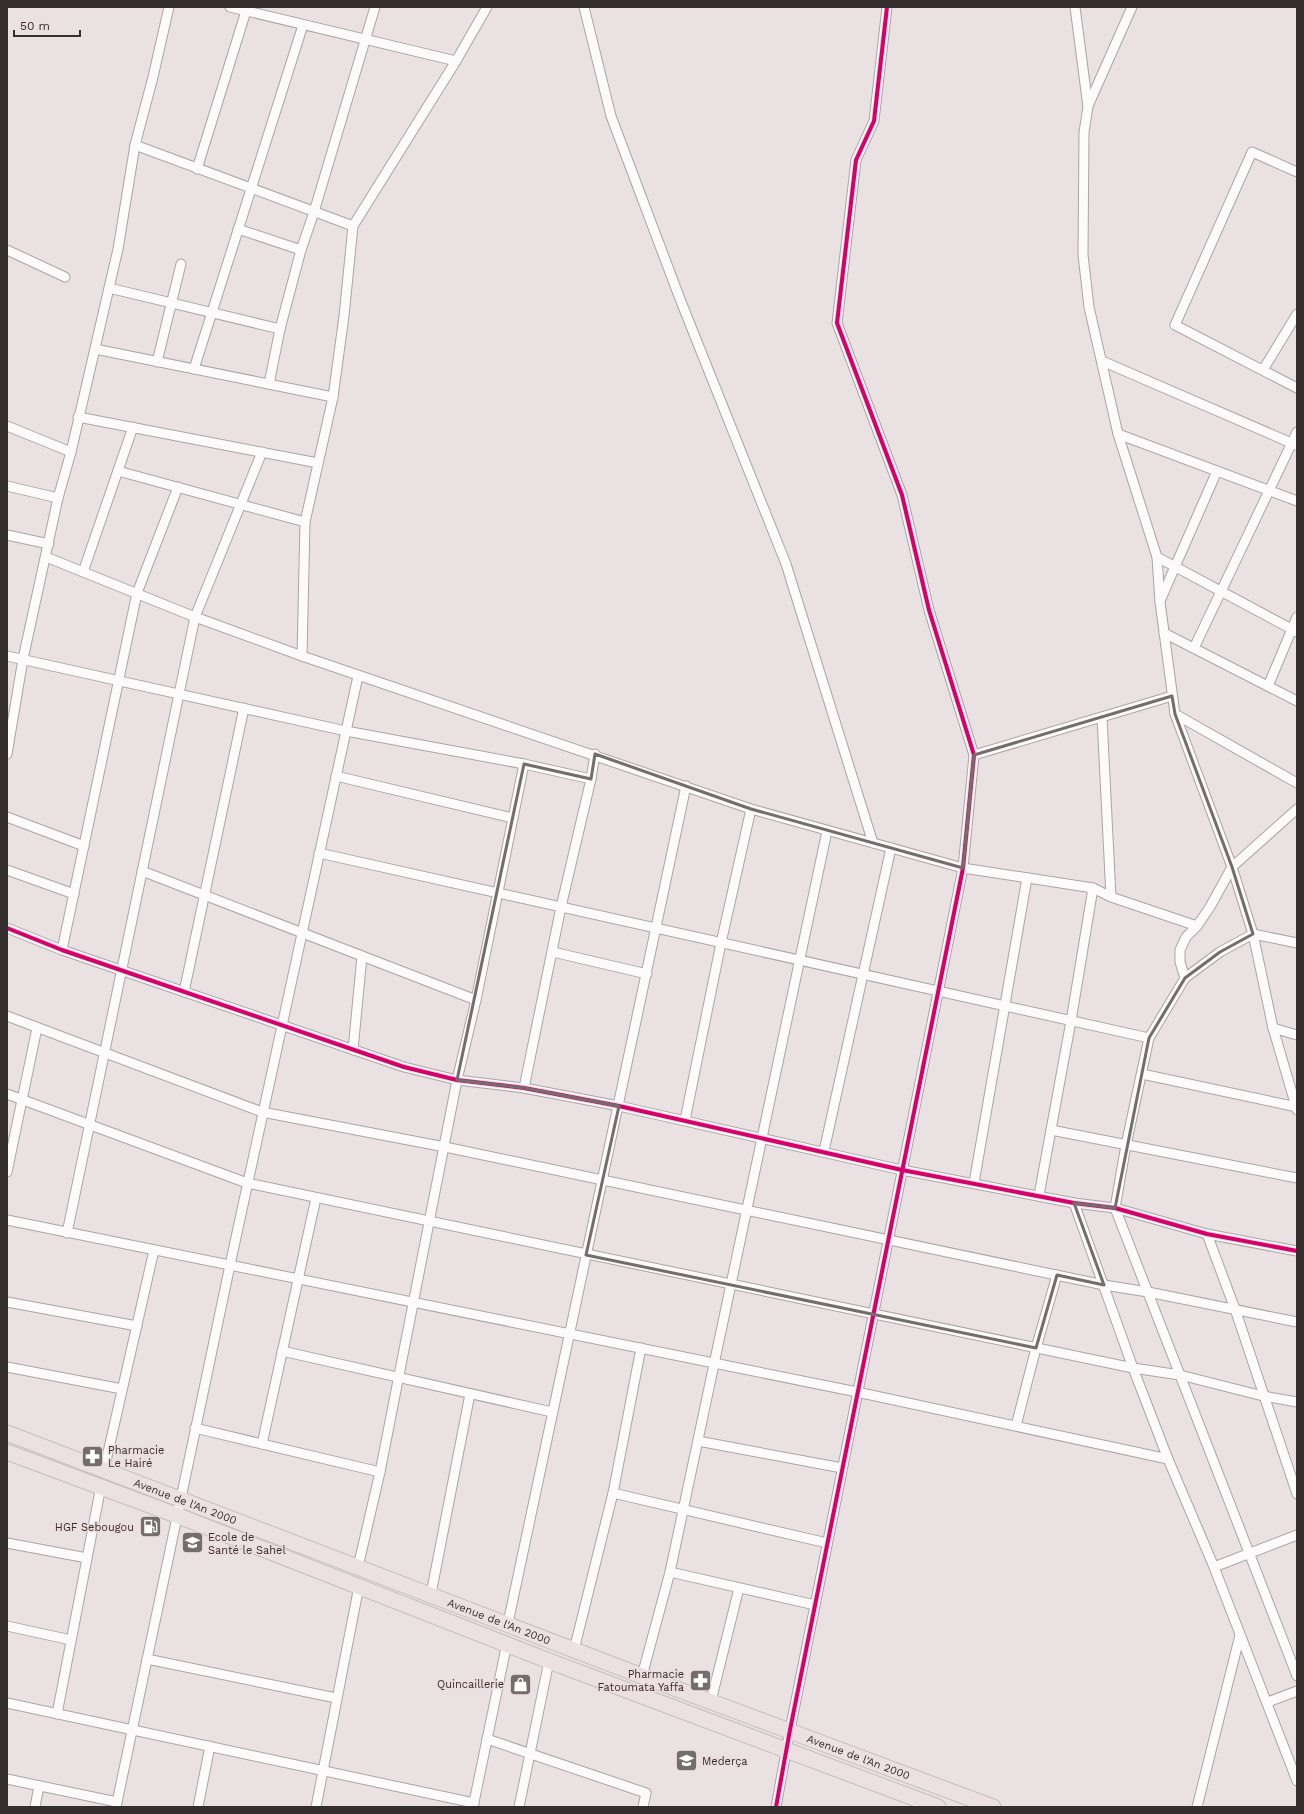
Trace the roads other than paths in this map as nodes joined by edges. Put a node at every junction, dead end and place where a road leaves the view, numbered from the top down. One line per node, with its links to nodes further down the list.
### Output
1 (169, 7): 14 (street)
2 (230, 7): 9 (street)
3 (375, 7): 11 (street)
4 (484, 7): 12 (street)
5 (584, 7): 96 (street)
6 (887, 7): 85 (street)
7 (1075, 7): 13 (street)
8 (1132, 7): 13 (street)
9 (246, 11): 10 (street); 15 (street)
10 (303, 24): 11 (street); 17 (street)
11 (365, 39): 12 (street); 18 (street)
12 (456, 61): 19 (street)
13 (1088, 107): 31 (street)
14 (135, 145): 15 (street); 25 (street)
15 (197, 169): 17 (street)
16 (1297, 172): 34 (street)
17 (250, 189): 18 (street); 20 (street)
18 (314, 212): 19 (street); 22 (street)
19 (352, 226): 37 (street)
20 (238, 229): 22 (street); 27 (street)
21 (7, 250): 24 (street)
22 (301, 250): 29 (street)
23 (181, 264): 26 (street)
24 (65, 277)
25 (109, 288): 26 (street); 30 (street)
26 (173, 303): 27 (street); 32 (street)
27 (212, 312): 29 (street); 33 (street)
28 (1297, 314): 34 (street)
29 (280, 329): 35 (street)
30 (95, 349): 32 (street); 38 (street)
31 (1102, 361): 42 (street); 43 (street)
32 (157, 362): 33 (street)
33 (194, 369): 35 (street)
34 (1263, 370): 36 (street)
35 (269, 384): 37 (street)
36 (1297, 388)
37 (333, 397): 46 (street)
38 (78, 416): 40 (street); 44 (street)
39 (7, 426): 44 (street)
40 (133, 427): 45 (street); 47 (street)
41 (1297, 432): 43 (street)
42 (1118, 434): 48 (street); 59 (street)
43 (1294, 445): 51 (street)
44 (71, 452): 52 (street)
45 (262, 452): 46 (street); 54 (street)
46 (318, 463): 55 (street)
47 (118, 471): 50 (street); 61 (street)
48 (1217, 471): 51 (street); 60 (street)
49 (7, 486): 52 (street)
50 (178, 487): 54 (street); 63 (street)
51 (1269, 491): 53 (street); 62 (street)
52 (58, 498): 57 (street)
53 (1297, 502)
54 (241, 505): 55 (street); 65 (street)
55 (305, 522): 71 (street)
56 (7, 535): 57 (street)
57 (49, 544): 58 (street)
58 (46, 557): 61 (street); 72 (street)
59 (1157, 557): 60 (street); 64 (street)
60 (1175, 567): 62 (street); 64 (street)
61 (83, 572): 63 (street)
62 (1221, 591): 67 (street); 69 (street)
63 (137, 594): 65 (street); 74 (street)
64 (1160, 602): 68 (street)
65 (195, 617): 71 (street); 76 (street)
66 (1297, 617): 67 (street)
67 (1294, 631): 75 (street)
68 (1164, 633): 69 (street); 77 (street)
69 (1194, 648): 75 (street)
70 (7, 656): 72 (street)
71 (302, 656): 73 (street)
72 (23, 659): 74 (street); 83 (street)
73 (358, 676): 82 (street); 84 (street)
74 (119, 680): 76 (street); 97 (street)
75 (1268, 686): 78 (street)
76 (179, 694): 79 (street); 103 (street)
77 (1172, 696): 80 (street); 81 (street)
78 (1297, 701)
79 (244, 708): 82 (street); 108 (street)
80 (1175, 714): 89 (street); 100 (street)
81 (1102, 717): 85 (street); 109 (street)
82 (346, 731): 86 (street); 87 (street)
83 (7, 754)
84 (595, 754): 88 (street); 90 (street)
85 (974, 755): 101 (street)
86 (524, 764): 88 (street); 94 (street)
87 (336, 776): 94 (street); 99 (street)
88 (591, 779): 110 (street)
89 (1297, 784)
90 (686, 786): 91 (street); 113 (street)
91 (752, 809): 95 (street); 116 (street)
92 (1297, 809): 100 (street)
93 (7, 817): 97 (street)
94 (513, 818): 106 (street)
95 (827, 831): 96 (street); 121 (street)
96 (873, 843): 98 (street)
97 (84, 846): 107 (street)
98 (891, 848): 101 (street); 124 (street)
99 (319, 853): 106 (street); 114 (street)
100 (1232, 867): 111 (street); 115 (street)
101 (963, 868): 104 (street); 126 (street)
102 (7, 870): 107 (street)
103 (142, 871): 108 (street); 122 (street)
104 (1027, 878): 105 (street); 129 (street)
105 (1092, 888): 109 (street); 131 (street)
106 (497, 893): 110 (street); 128 (street)
107 (74, 894): 118 (street)
108 (204, 896): 114 (street); 127 (street)
109 (1111, 897): 111 (street)
110 (561, 907): 113 (street); 119 (street)
111 (1197, 926): 125 (street)
112 (7, 928): 118 (street)
113 (657, 928): 116 (street); 123 (street)
114 (302, 933): 120 (street); 132 (street)
115 (1253, 934): 117 (street); 125 (street); 134 (street)
116 (721, 943): 121 (street); 147 (street)
117 (1297, 943)
118 (62, 950): 122 (street)
119 (552, 952): 123 (street); 141 (street)
120 (362, 956): 128 (street); 137 (street)
121 (800, 960): 124 (street); 150 (street)
122 (122, 970): 127 (street); 138 (street)
123 (647, 974): 144 (street)
124 (862, 974): 126 (street); 153 (street)
125 (1185, 978): 136 (street)
126 (938, 991): 129 (street); 154 (street)
127 (184, 992): 132 (street)
128 (476, 1000): 140 (street)
129 (1004, 1006): 131 (street); 159 (street)
130 (7, 1016): 133 (street)
131 (1071, 1021): 136 (street); 149 (street)
132 (282, 1026): 137 (street); 146 (street)
133 (37, 1028): 138 (street); 143 (street)
134 (1273, 1028): 135 (street); 145 (street)
135 (1297, 1035)
136 (1149, 1038): 139 (street)
137 (353, 1050): 140 (street)
138 (104, 1054): 146 (street); 148 (street)
139 (1142, 1074): 145 (street); 151 (street)
140 (457, 1080): 141 (street); 152 (street)
141 (524, 1088): 144 (street)
142 (7, 1094): 143 (street)
143 (22, 1100): 148 (street); 155 (street)
144 (619, 1106): 147 (street); 157 (street)
145 (1296, 1108)
146 (262, 1112): 152 (street); 158 (street)
147 (685, 1120): 150 (street)
148 (90, 1126): 158 (street); 167 (street)
149 (1051, 1130): 151 (street); 160 (street)
150 (762, 1137): 153 (street); 164 (street)
151 (1126, 1145): 156 (street); 163 (street)
152 (445, 1147): 157 (street); 166 (street)
153 (824, 1151): 154 (street)
154 (902, 1170): 159 (street); 169 (street)
155 (7, 1172)
156 (1297, 1178)
157 (602, 1179): 164 (street); 172 (street)
158 (247, 1183): 161 (street); 173 (street)
159 (974, 1183): 160 (street)
160 (1039, 1196): 162 (street)
161 (316, 1198): 166 (street); 175 (street)
162 (1074, 1203): 163 (street); 177 (street)
163 (1115, 1208): 168 (street); 178 (street)
164 (746, 1209): 169 (street); 176 (street)
165 (7, 1220): 167 (street)
166 (430, 1222): 172 (street); 180 (street)
167 (67, 1233): 170 (street)
168 (1207, 1234): 171 (street); 181 (street)
169 (888, 1238): 174 (street); 182 (street)
170 (154, 1250): 173 (street); 184 (street)
171 (1297, 1251)
172 (586, 1255): 176 (street); 185 (street)
173 (230, 1266): 175 (street); 201 (street)
174 (1057, 1275): 177 (street); 187 (street)
175 (298, 1279): 180 (street); 188 (street)
176 (731, 1285): 182 (street); 189 (street)
177 (1104, 1285): 178 (street); 191 (street)
178 (1148, 1292): 181 (street); 192 (street)
179 (7, 1302): 184 (street)
180 (414, 1303): 185 (street); 193 (street)
181 (1235, 1309): 183 (street); 197 (street)
182 (873, 1314): 187 (street); 195 (street)
183 (1297, 1322)
184 (137, 1326): 194 (street)
185 (569, 1334): 186 (street); 199 (street)
186 (641, 1348): 189 (street); 211 (street)
187 (1036, 1348): 191 (street); 200 (street)
188 (282, 1351): 193 (street); 204 (street)
189 (714, 1363): 195 (street); 203 (street)
190 (7, 1367): 194 (street)
191 (1133, 1368): 192 (street); 206 (street)
192 (1180, 1375): 197 (street); 219 (street)
193 (398, 1378): 196 (street); 209 (street)
194 (122, 1389): 208 (street)
195 (857, 1392): 200 (street); 207 (street)
196 (470, 1394): 199 (street); 226 (street)
197 (1263, 1396): 198 (street); 212 (street)
198 (1297, 1402)
199 (552, 1412): 228 (street)
200 (1016, 1426): 206 (street)
201 (195, 1428): 204 (street); 213 (street)
202 (7, 1433): 208 (main road, Avenue de l'An 2000)
203 (698, 1441): 207 (street); 214 (street)
204 (262, 1444): 209 (street)
205 (7, 1452): 210 (main road, Avenue de l'An 2000)
206 (1168, 1459): 222 (street)
207 (842, 1468): 218 (street)
208 (104, 1470): 213 (main road, Avenue de l'An 2000)
209 (380, 1472): 221 (street)
210 (101, 1486): 215 (main road, Avenue de l'An 2000); 220 (street)
211 (613, 1493): 214 (street); 233 (street)
212 (1297, 1494)
213 (180, 1498): 215 (street); 221 (main road, Avenue de l'An 2000)
214 (683, 1510): 218 (street); 223 (street)
215 (176, 1514): 224 (main road, Avenue de l'An 2000); 234 (street)
216 (1297, 1535): 219 (street)
217 (7, 1543): 220 (street)
218 (827, 1543): 227 (street)
219 (1249, 1552): 222 (street); 237 (street)
220 (87, 1558): 231 (street)
221 (358, 1567): 226 (main road, Avenue de l'An 2000)
222 (1214, 1567): 230 (street)
223 (670, 1572): 225 (street); 236 (street)
224 (359, 1586): 232 (main road, Avenue de l'An 2000); 239 (street)
225 (739, 1588): 227 (street); 240 (street)
226 (431, 1594): 228 (main road, Avenue de l'An 2000)
227 (815, 1605): 245 (street)
228 (508, 1623): 233 (main road, Avenue de l'An 2000)
229 (7, 1626): 231 (street)
230 (1240, 1635): 241 (street); 264 (street)
231 (71, 1640): 243 (street)
232 (507, 1643): 235 (main road, Avenue de l'An 2000); 246 (street)
233 (574, 1650): 236 (main road, Avenue de l'An 2000)
234 (146, 1659): 239 (street); 244 (street)
235 (549, 1661): 248 (main road, Avenue de l'An 2000); 249 (street)
236 (642, 1676): 240 (main road, Avenue de l'An 2000)
237 (1297, 1676)
238 (1297, 1690): 241 (street)
239 (336, 1698): 250 (street)
240 (711, 1701): 245 (main road, Avenue de l'An 2000)
241 (1268, 1702): 252 (street)
242 (7, 1703): 243 (street)
243 (57, 1714): 244 (street)
244 (132, 1730): 247 (street); 254 (street)
245 (790, 1730): 248 (street); 263 (main road, Avenue de l'An 2000)
246 (487, 1739): 249 (street); 255 (street)
247 (210, 1746): 250 (street); 257 (street)
248 (786, 1750): 261 (street); 262 (main road, Avenue de l'An 2000)
249 (530, 1754): 259 (street); 260 (street)
250 (322, 1770): 255 (street); 258 (street)
251 (7, 1779): 253 (street)
252 (1297, 1781)
253 (39, 1786): 254 (street); 256 (street)
254 (117, 1805)
255 (473, 1805)
256 (35, 1807)
257 (198, 1807)
258 (316, 1807)
259 (519, 1807)
260 (643, 1807)
261 (776, 1807)
262 (938, 1807)
263 (993, 1807)
264 (1198, 1807)

